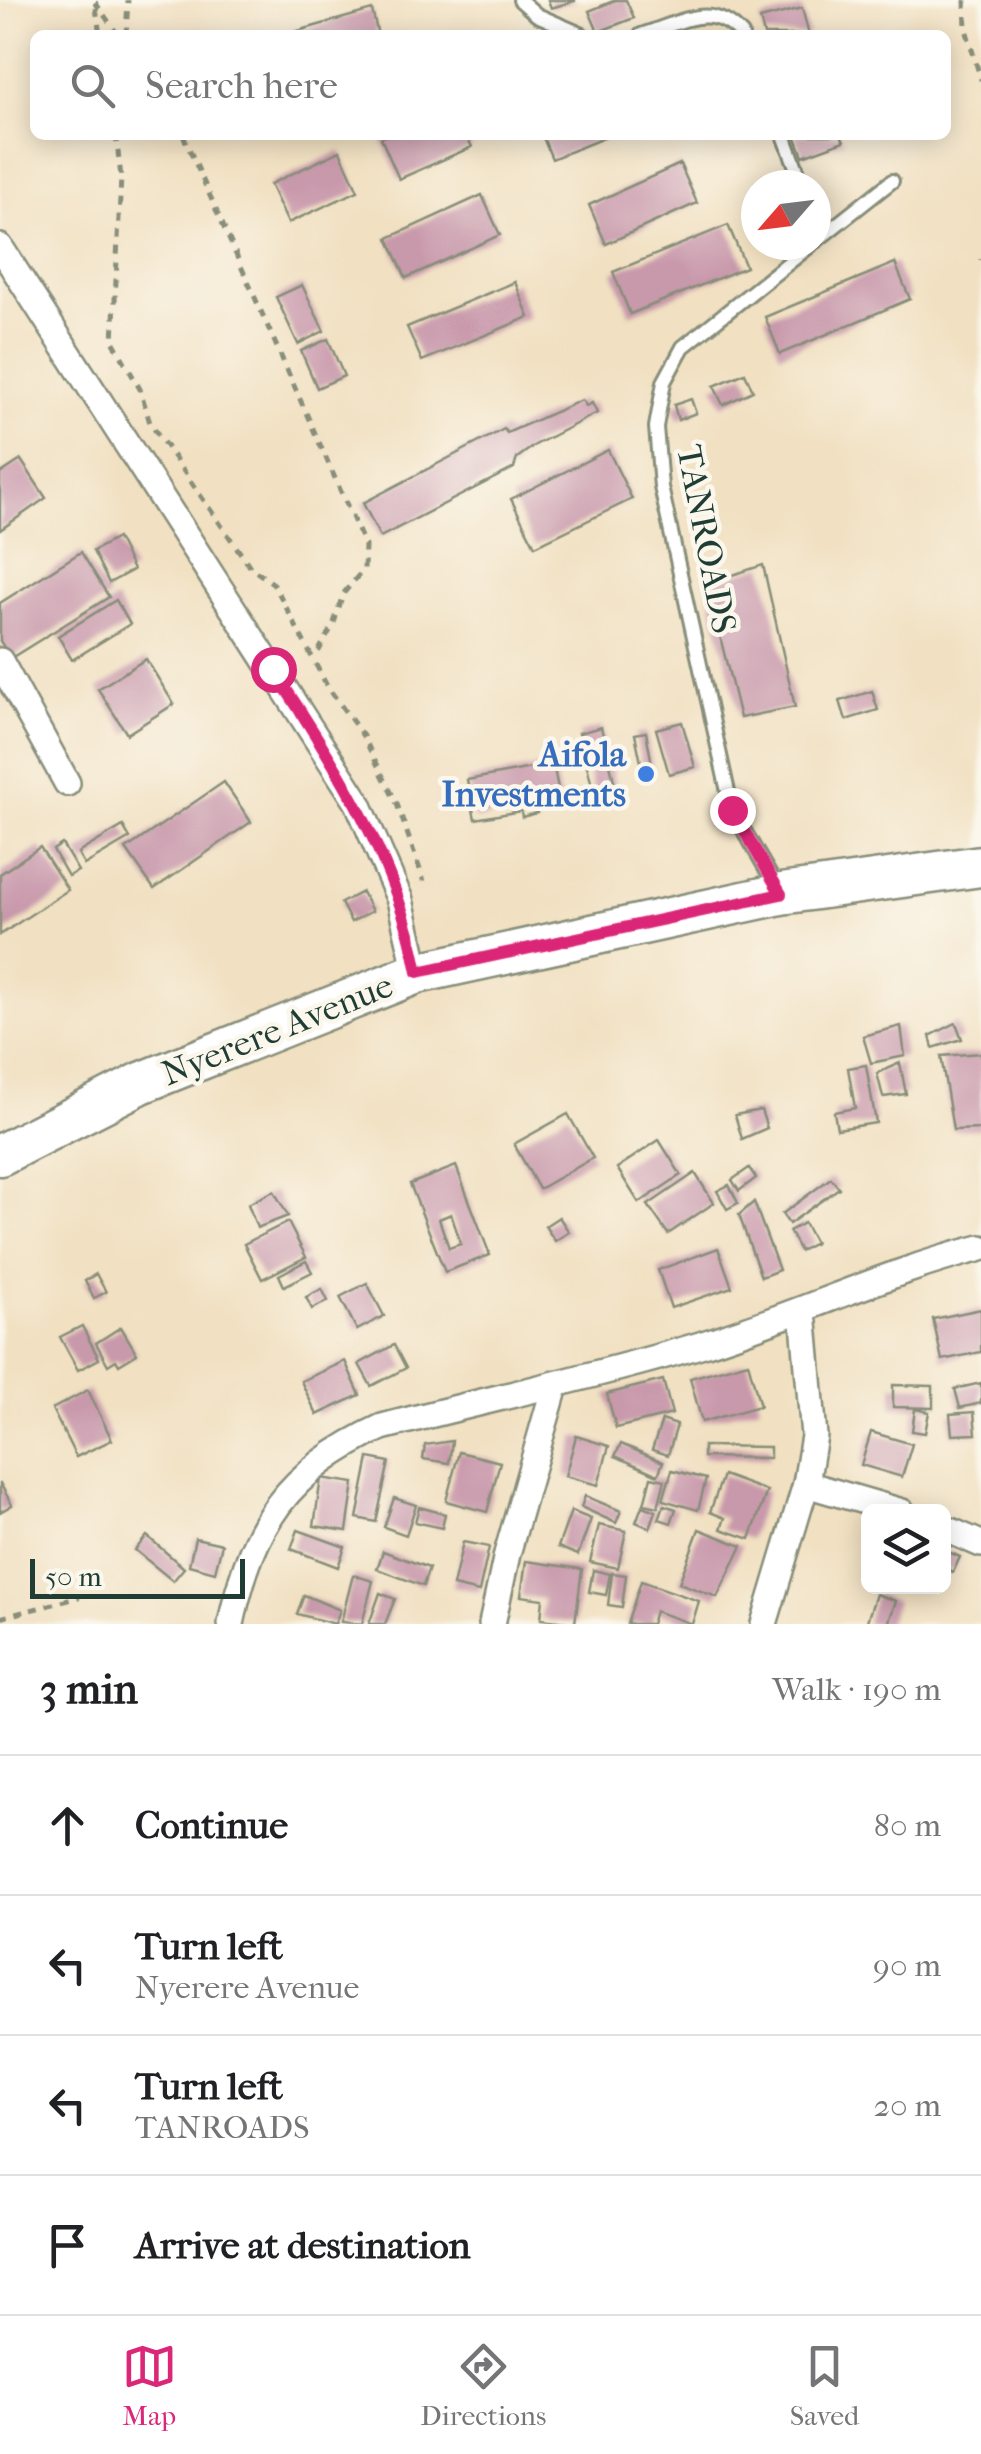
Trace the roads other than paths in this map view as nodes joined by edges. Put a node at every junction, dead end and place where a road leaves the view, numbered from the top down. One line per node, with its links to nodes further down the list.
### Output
1 (520, 0): 2 (lane)
2 (572, 30)
3 (657, 30): 4 (lane)
4 (738, 30)
5 (786, 140): 6 (lane)
6 (797, 170)
7 (892, 181): 8 (lane, TANROADS)
8 (831, 229)
9 (0, 247): 15 (street)
10 (792, 260): 14 (lane, TANROADS)
11 (0, 661): 12 (street)
12 (67, 783)
13 (981, 866): 14 (main road, Nyerere Avenue)
14 (781, 894): 15 (main road, Nyerere Avenue)
15 (418, 972): 16 (main road, Nyerere Avenue)
16 (0, 1155)
17 (981, 1248): 18 (street)
18 (804, 1311): 19 (street); 20 (street)
19 (555, 1386): 24 (street); 25 (street)
20 (806, 1484): 21 (street); 26 (street)
21 (875, 1504)
22 (951, 1531): 23 (street)
23 (981, 1544)
24 (231, 1624)
25 (492, 1624)
26 (764, 1624)

